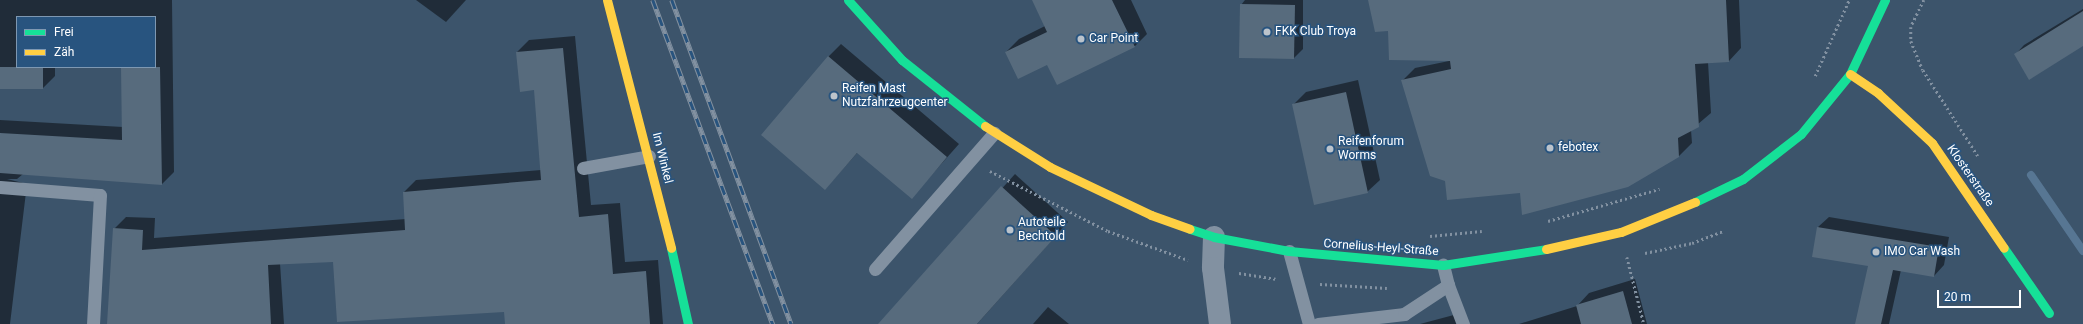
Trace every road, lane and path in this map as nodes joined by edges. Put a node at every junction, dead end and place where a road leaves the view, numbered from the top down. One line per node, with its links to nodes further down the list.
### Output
1 (606, 0): 9 (main road, Im Winkel)
2 (848, 0): 8 (main road, Cornelius-Heyl-Straße)
3 (1849, 0): 7 (path)
4 (1885, 0): 6 (main road, Cornelius-Heyl-Straße)
5 (1924, 0): 10 (path)
6 (1850, 74): 16 (main road, Cornelius-Heyl-Straße); 23 (main road, Klosterstraße)
7 (1812, 80)
8 (994, 133): 18 (main road, Cornelius-Heyl-Straße); 21 (lane)
9 (649, 156): 11 (lane); 25 (main road, Im Winkel)
10 (1978, 156)
11 (583, 168)
12 (0, 187): 24 (lane)
13 (1665, 187): 14 (path)
14 (1545, 221)
15 (1486, 230): 17 (path)
16 (1621, 232): 20 (main road, Cornelius-Heyl-Straße); 30 (path)
17 (1427, 236)
18 (1214, 237): 19 (main road, Cornelius-Heyl-Straße); 26 (street)
19 (1289, 251): 20 (main road, Cornelius-Heyl-Straße); 27 (lane)
20 (1443, 265): 22 (lane)
21 (875, 269)
22 (1448, 285): 28 (lane); 29 (lane)
23 (2052, 319)
24 (93, 324)
25 (688, 324)
26 (1220, 324)
27 (1309, 324)
28 (1318, 324)
29 (1463, 324)
30 (1644, 324)

